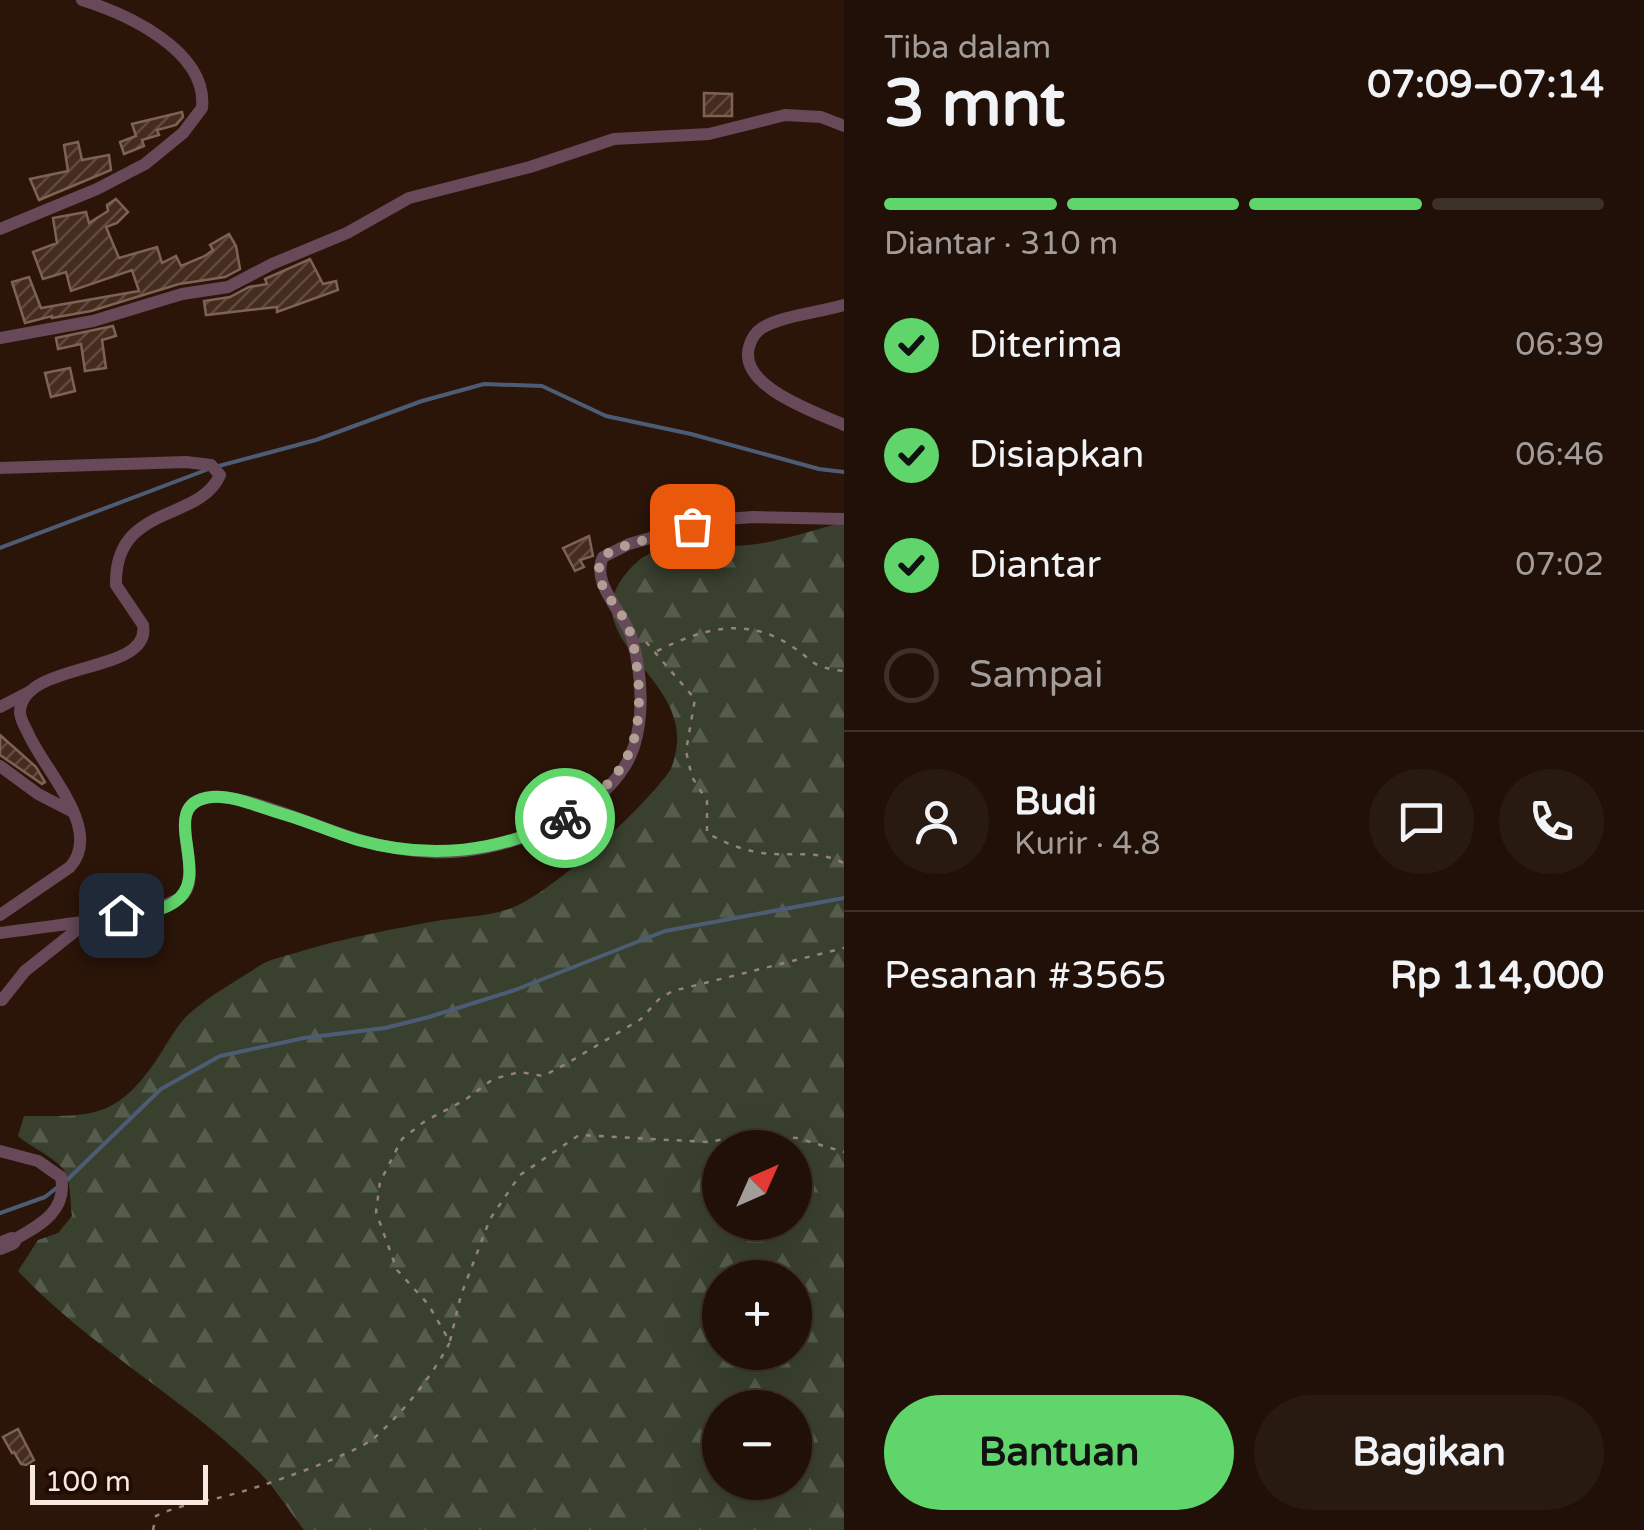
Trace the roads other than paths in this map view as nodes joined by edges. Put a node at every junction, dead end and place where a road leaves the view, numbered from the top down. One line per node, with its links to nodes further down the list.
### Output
1 (82, 0): 3 (street)
2 (844, 126): 5 (street)
3 (0, 229)
4 (844, 305): 6 (street)
5 (0, 338)
6 (844, 424)
7 (0, 468): 9 (street)
8 (844, 519): 14 (street)
9 (31, 692): 10 (street); 12 (street)
10 (0, 706)
11 (0, 766): 12 (street)
12 (76, 813): 13 (street)
13 (0, 914)
14 (90, 920): 15 (street); 16 (street)
15 (0, 932)
16 (2, 1000)
17 (0, 1151): 18 (street)
18 (6, 1243)

